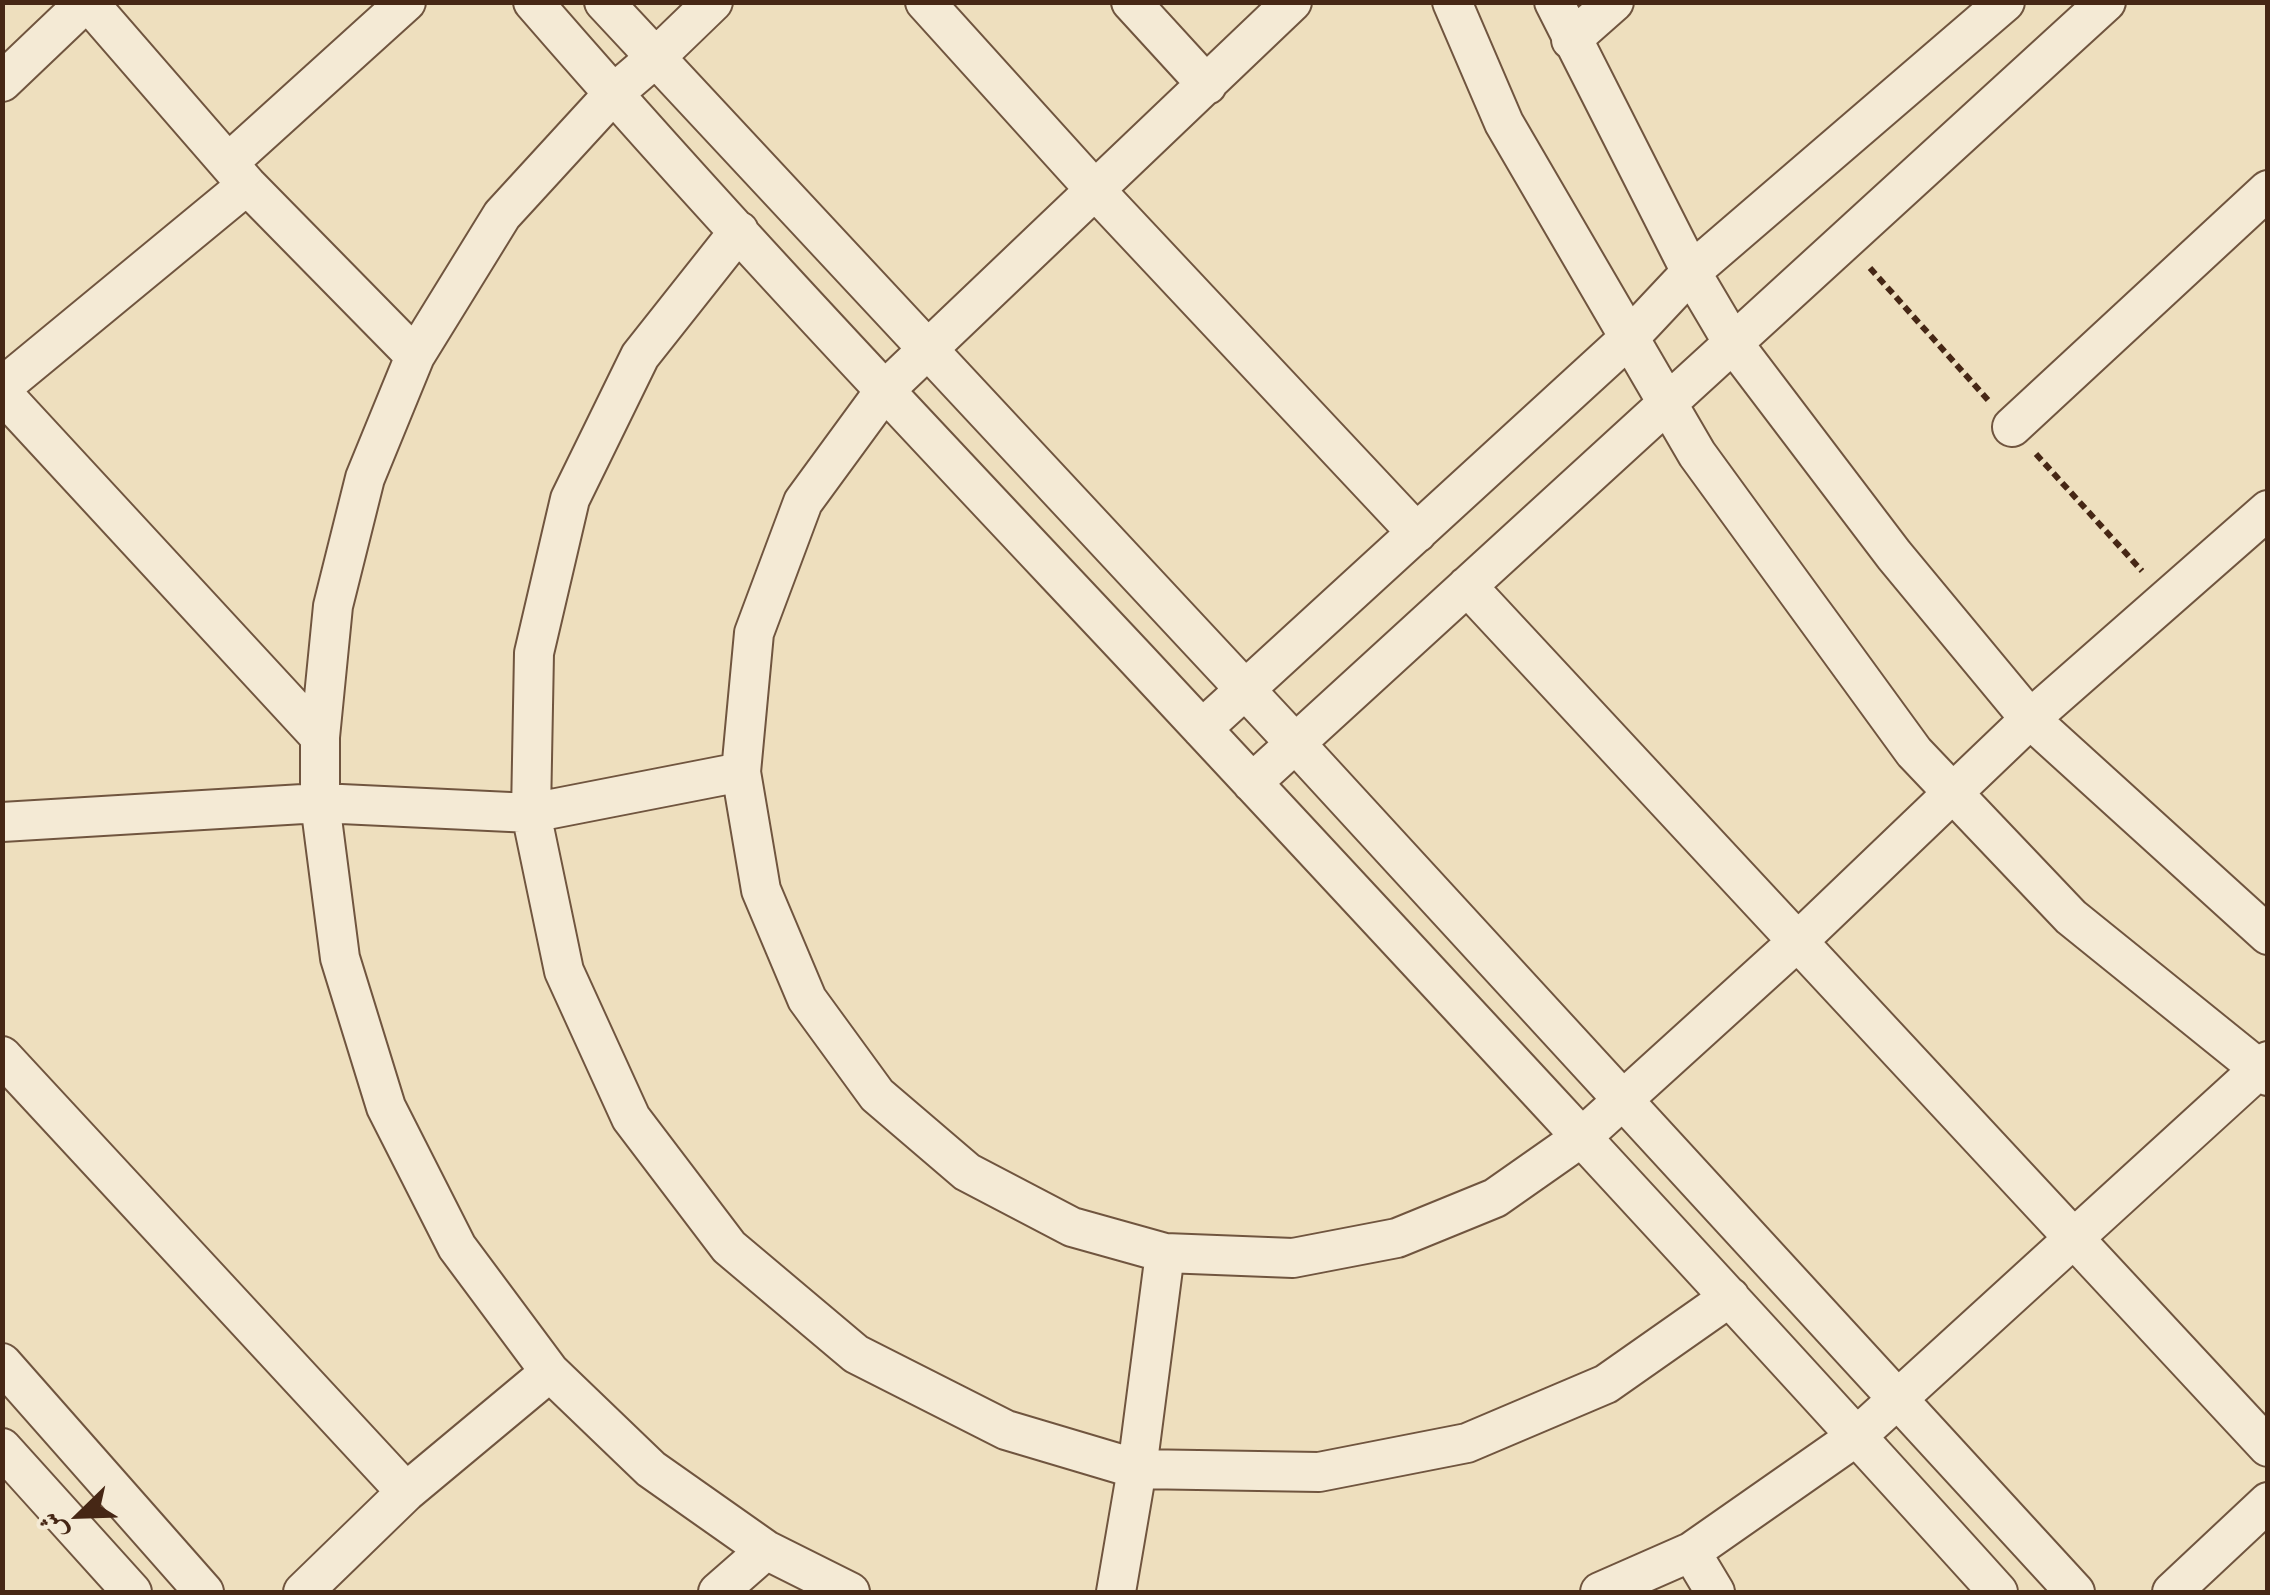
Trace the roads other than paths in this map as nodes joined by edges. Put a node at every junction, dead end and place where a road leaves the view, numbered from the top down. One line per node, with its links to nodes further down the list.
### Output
1 (87, 2): 16 (street); 19 (street)
2 (406, 2): 19 (street)
3 (533, 2): 18 (street)
4 (604, 2): 15 (street)
5 (713, 2): 15 (street)
6 (925, 2): 21 (street)
7 (1131, 2): 17 (street)
8 (1292, 2): 17 (street)
9 (1452, 2): 24 (street)
10 (1554, 2): 14 (street)
11 (1614, 2): 14 (street)
12 (2005, 2): 23 (street)
13 (2106, 2): 25 (street)
14 (1571, 40): 23 (street)
15 (654, 60): 18 (street); 26 (street)
16 (2, 82)
17 (1207, 85): 21 (street)
18 (613, 94): 22 (street); 27 (street)
19 (238, 174): 27 (street); 28 (street)
20 (2268, 190): 31 (street)
21 (1096, 191): 26 (street); 33 (street)
22 (739, 231): 29 (street); 44 (street)
23 (1691, 272): 24 (street); 25 (street)
24 (1629, 338): 30 (street); 33 (street)
25 (1733, 343): 30 (street); 36 (street)
26 (927, 351): 29 (street); 35 (street)
27 (416, 356): 38 (street)
28 (2, 390): 38 (street)
29 (885, 390): 37 (street); 40 (street)
30 (1665, 404): 34 (street); 42 (street)
31 (2012, 427)
32 (2268, 510): 36 (street)
33 (1417, 533): 35 (street)
34 (1466, 586): 39 (street); 47 (street)
35 (1244, 692): 37 (street); 39 (street)
36 (2030, 719): 42 (street); 46 (street)
37 (1202, 730): 41 (street)
38 (320, 737): 43 (street)
39 (1295, 743): 41 (street); 50 (street)
40 (741, 772): 44 (street); 53 (street)
41 (1252, 783): 51 (street)
42 (1953, 793): 47 (street); 49 (street)
43 (320, 803): 44 (street); 45 (street); 56 (street)
44 (531, 813): 61 (street)
45 (11, 829)
46 (2268, 935)
47 (1798, 940): 50 (street); 52 (street)
48 (2, 1056): 62 (street)
49 (2264, 1069): 52 (street)
50 (1623, 1100): 51 (street); 57 (street)
51 (1582, 1137): 53 (street); 54 (street)
52 (2072, 1238): 57 (street); 59 (street)
53 (1166, 1253): 61 (street)
54 (1730, 1297): 58 (street); 61 (street)
55 (2, 1363): 67 (street)
56 (550, 1372): 62 (street); 64 (street)
57 (1896, 1398): 58 (street); 75 (street)
58 (1857, 1436): 65 (street); 74 (street)
59 (2268, 1447)
60 (2, 1448): 66 (street)
61 (1138, 1468): 71 (street)
62 (406, 1492): 68 (street)
63 (2268, 1502): 76 (street)
64 (766, 1550): 69 (street); 70 (street)
65 (1691, 1552): 72 (street); 73 (street)
66 (132, 1592)
67 (204, 1592)
68 (302, 1592)
69 (718, 1592)
70 (850, 1592)
71 (1116, 1592)
72 (1600, 1592)
73 (1715, 1592)
74 (1998, 1592)
75 (2075, 1592)
76 (2172, 1592)

